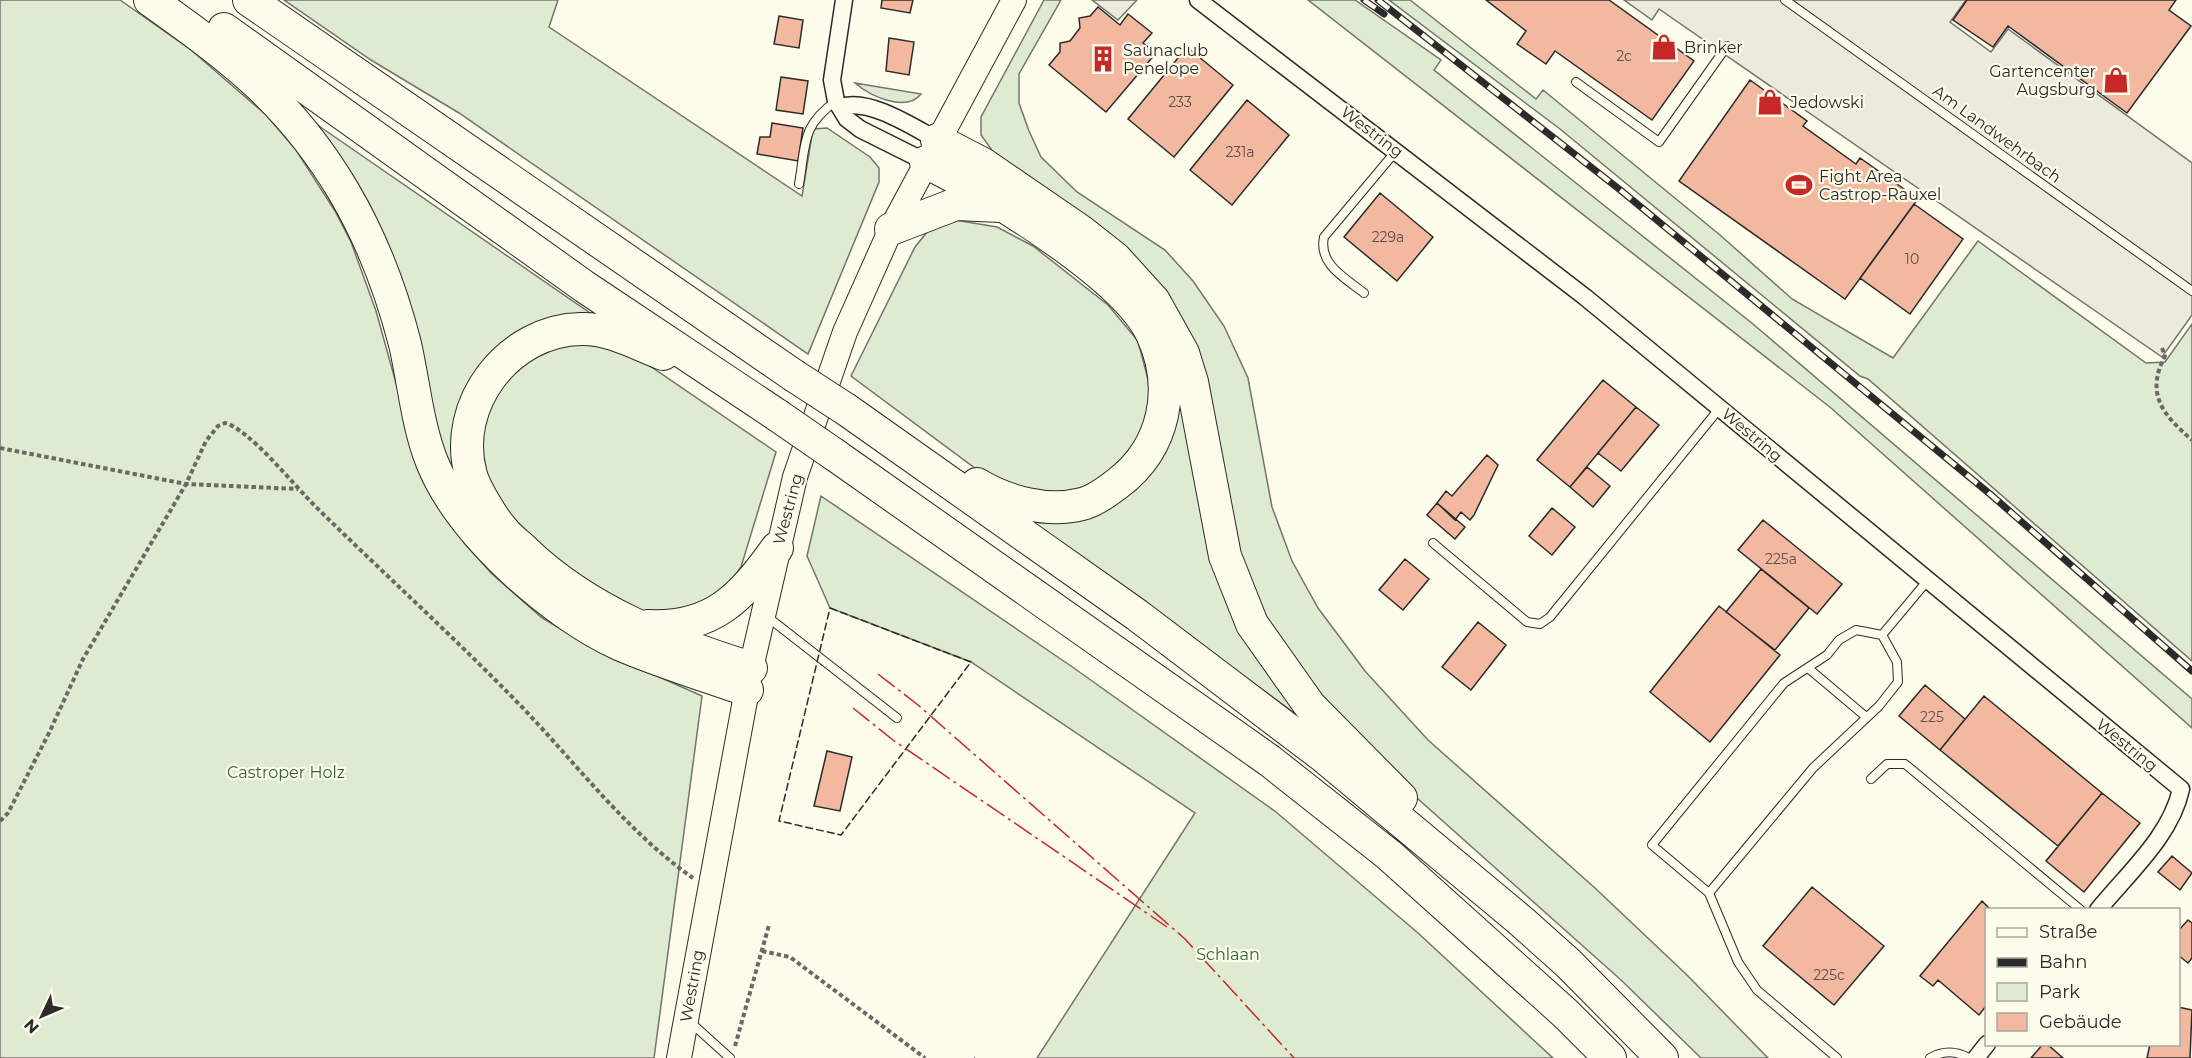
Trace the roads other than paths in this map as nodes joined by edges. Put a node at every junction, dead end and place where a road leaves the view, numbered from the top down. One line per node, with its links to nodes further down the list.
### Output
1 (150, 0): 28 (highway)
2 (182, 0): 18 (highway)
3 (249, 0): 20 (highway, bridge)
4 (844, 0): 10 (street)
5 (1014, 0): 11 (main road, Westring)
6 (1198, 0): 12 (street, Westring)
7 (1785, 0): 16 (lane, Am Landwehrbach)
8 (1727, 46): 9 (lane)
9 (1576, 82)
10 (839, 104): 11 (street); 11 (street); 13 (lane)
11 (931, 151): 14 (highway); 15 (main road, Westring); 35 (highway)
12 (1396, 151): 17 (lane); 19 (street, Westring)
13 (799, 184)
14 (1006, 207): 15 (highway); 20 (highway)
15 (891, 229): 22 (main road, Westring)
16 (2192, 291)
17 (1364, 293)
18 (720, 376): 25 (highway); 40 (highway, bridge)
19 (1719, 409): 21 (lane); 23 (street, Westring)
20 (906, 450): 35 (highway)
21 (1433, 543)
22 (777, 548): 24 (main road, Westring); 25 (highway)
23 (1928, 580): 26 (lane); 34 (street, Westring)
24 (763, 614): 28 (main road, Westring); 30 (lane)
25 (640, 626): 28 (highway)
26 (1882, 636): 27 (lane); 29 (lane)
27 (1808, 668): 29 (lane); 32 (lane)
28 (749, 679): 36 (main road, Westring)
29 (1865, 716): 32 (lane)
30 (897, 718)
31 (1871, 779): 33 (lane)
32 (1709, 893): 42 (lane)
33 (2079, 908)
34 (2099, 908)
35 (1521, 921): 41 (highway)
36 (687, 1019): 38 (main road, Westring); 39 (lane)
37 (1985, 1046): 45 (street)
38 (679, 1058)
39 (730, 1058)
40 (1610, 1058)
41 (1662, 1058)
42 (1837, 1058)
43 (1930, 1058): 44 (lane)
44 (1969, 1058)
45 (1976, 1058)

